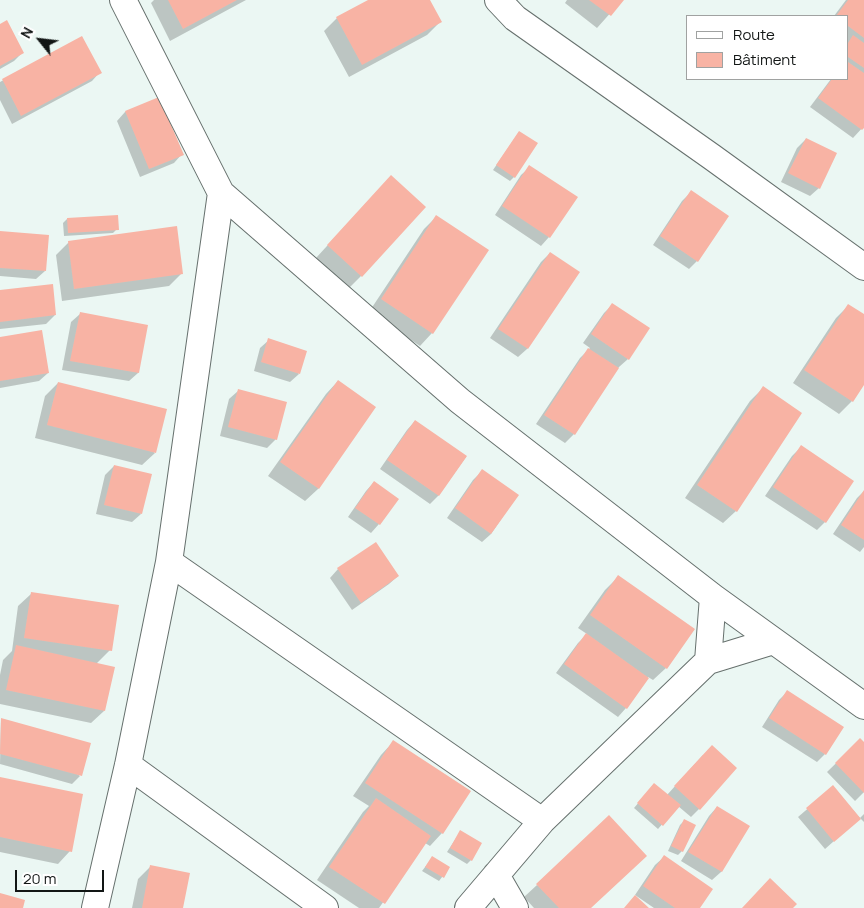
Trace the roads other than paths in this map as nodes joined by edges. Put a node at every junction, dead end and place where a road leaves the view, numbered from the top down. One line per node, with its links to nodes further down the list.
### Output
1 (123, 0): 3 (street)
2 (498, 0): 4 (street)
3 (221, 193): 5 (street); 6 (street)
4 (864, 267)
5 (169, 562): 10 (street); 11 (street)
6 (712, 597): 7 (street); 8 (street)
7 (773, 641): 8 (street); 9 (street)
8 (708, 661): 11 (street)
9 (864, 706)
10 (128, 765): 13 (street); 14 (street)
11 (542, 821): 12 (street)
12 (496, 875): 15 (street); 16 (street)
13 (95, 908)
14 (325, 908)
15 (468, 908)
16 (515, 908)

